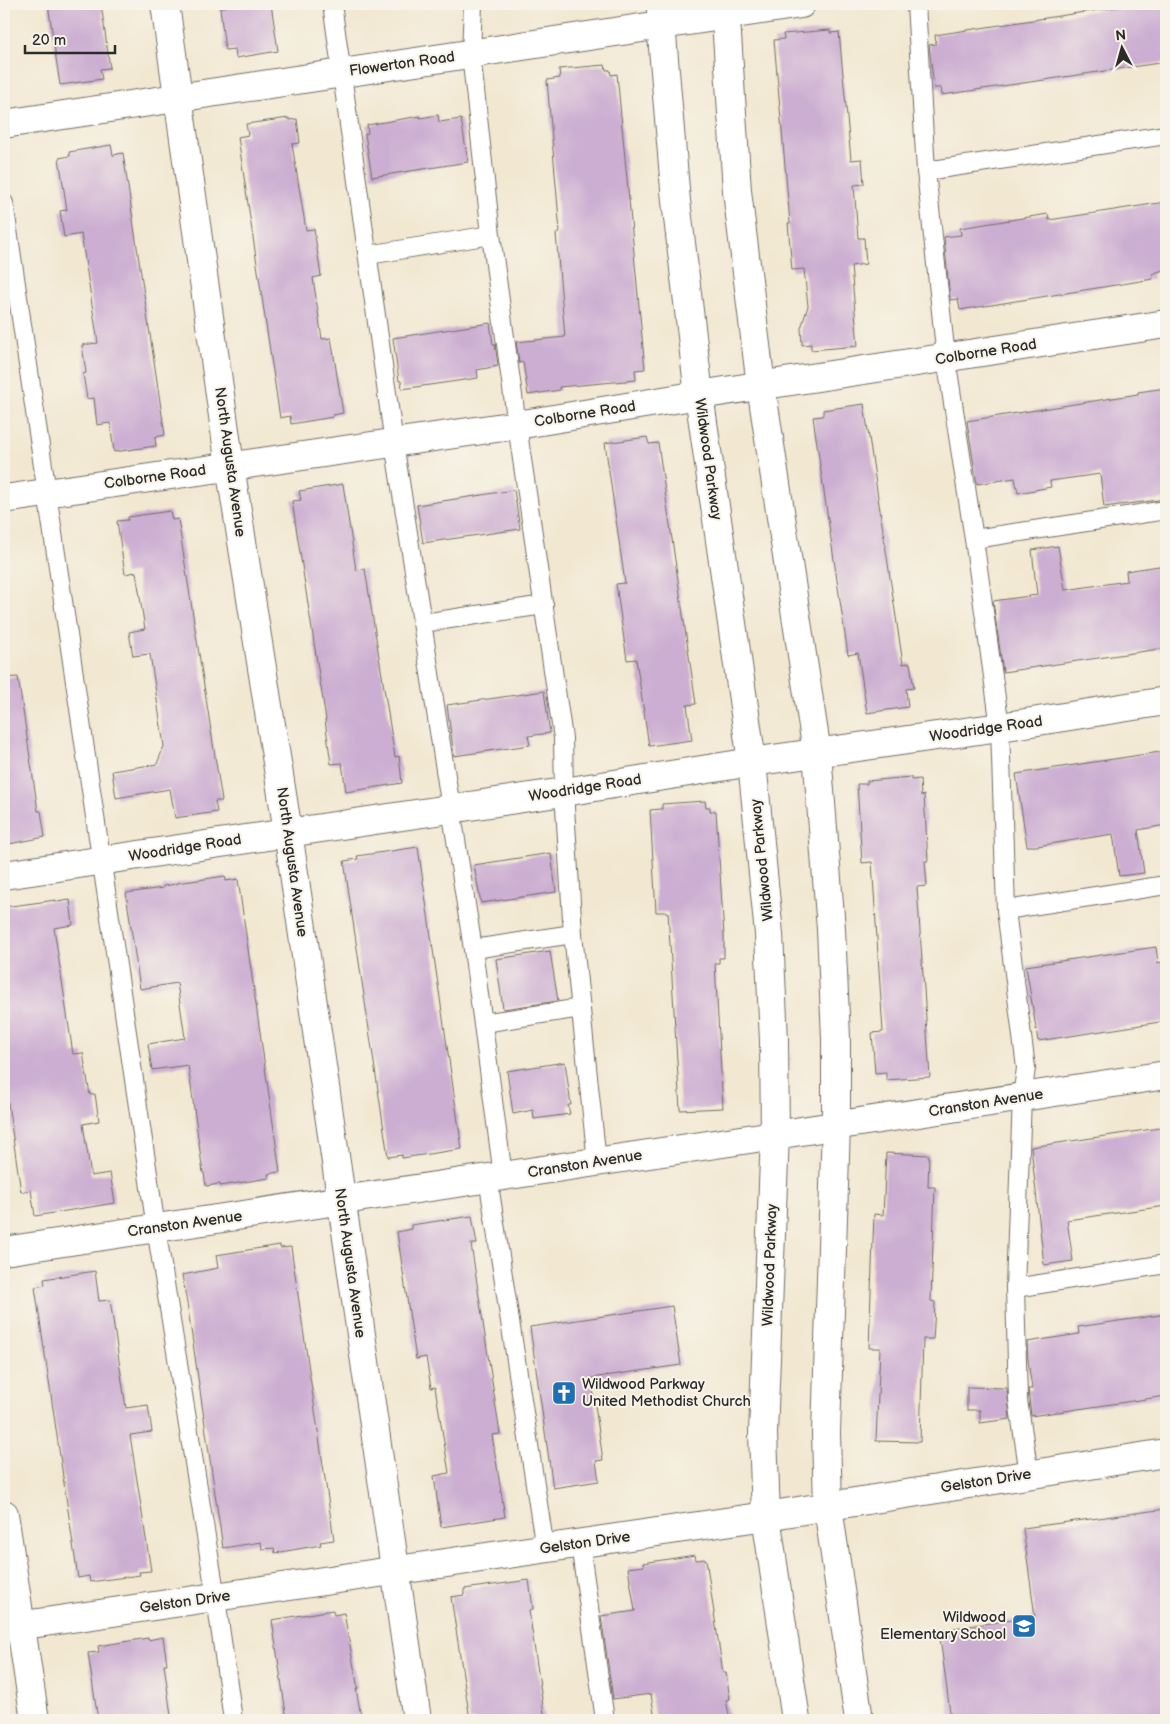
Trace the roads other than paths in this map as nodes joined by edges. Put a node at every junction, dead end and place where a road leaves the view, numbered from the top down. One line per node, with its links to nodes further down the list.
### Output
1 (165, 4): 10 (street, North Augusta Avenue)
2 (332, 4): 9 (lane)
3 (473, 4): 8 (lane)
4 (801, 4): 6 (street, Flowerton Road)
5 (916, 4): 13 (lane)
6 (725, 9): 7 (street, Flowerton Road); 19 (street)
7 (661, 14): 8 (street, Flowerton Road); 20 (street, Wildwood Parkway)
8 (471, 54): 9 (street, Flowerton Road); 15 (lane)
9 (342, 73): 10 (street, Flowerton Road); 16 (lane)
10 (179, 98): 11 (street, Flowerton Road); 23 (street, North Augusta Avenue)
11 (4, 124)
12 (1166, 134): 13 (lane)
13 (926, 171): 18 (lane)
14 (4, 203): 24 (lane)
15 (491, 236): 16 (lane); 21 (lane)
16 (368, 255): 22 (lane)
17 (1166, 324): 18 (street, Colborne Road)
18 (946, 358): 19 (street, Colborne Road); 27 (lane)
19 (761, 386): 20 (street, Colborne Road); 32 (street)
20 (699, 395): 21 (street, Colborne Road); 33 (street, Wildwood Parkway)
21 (516, 426): 22 (street, Colborne Road); 28 (lane)
22 (394, 443): 23 (street, Colborne Road); 29 (lane)
23 (230, 466): 24 (street, Colborne Road); 36 (street, North Augusta Avenue)
24 (47, 492): 25 (street, Colborne Road); 37 (lane)
25 (4, 499)
26 (1166, 510): 27 (lane)
27 (974, 539): 31 (lane)
28 (544, 605): 29 (lane); 34 (lane)
29 (423, 624): 35 (lane)
30 (1166, 701): 31 (street, Woodridge Road)
31 (1000, 727): 32 (street, Woodridge Road); 40 (lane)
32 (817, 753): 33 (street, Woodridge Road); 47 (street)
33 (752, 762): 34 (street, Woodridge Road); 48 (street, Wildwood Parkway)
34 (564, 792): 35 (street, Woodridge Road); 41 (lane)
35 (452, 808): 36 (street, Woodridge Road); 42 (lane)
36 (288, 832): 37 (street, Woodridge Road); 51 (street, North Augusta Avenue)
37 (103, 861): 38 (street, Woodridge Road); 52 (lane)
38 (4, 875)
39 (1166, 885): 40 (lane)
40 (1006, 910): 46 (lane)
41 (573, 934): 42 (lane); 43 (lane)
42 (473, 949): 44 (lane)
43 (581, 1008): 44 (lane); 49 (lane)
44 (483, 1023): 50 (lane)
45 (1166, 1075): 46 (street, Cranston Avenue)
46 (1022, 1097): 47 (street, Cranston Avenue); 55 (lane)
47 (836, 1125): 48 (street, Cranston Avenue); 58 (street)
48 (775, 1135): 49 (street, Cranston Avenue); 60 (street, Wildwood Parkway)
49 (597, 1162): 50 (street, Cranston Avenue)
50 (496, 1177): 51 (street, Cranston Avenue); 62 (lane)
51 (342, 1200): 52 (street, Cranston Avenue); 63 (street, North Augusta Avenue)
52 (156, 1228): 53 (street, Cranston Avenue); 64 (lane)
53 (4, 1251)
54 (1166, 1264): 55 (lane)
55 (1015, 1288): 57 (lane)
56 (1166, 1453): 57 (street, Gelston Drive)
57 (1029, 1474): 58 (street, Gelston Drive)
58 (828, 1506): 60 (street, Gelston Drive); 71 (street)
59 (4, 1514): 65 (street)
60 (766, 1516): 61 (street, Gelston Drive); 70 (street, Wildwood Parkway)
61 (580, 1544): 62 (street, Gelston Drive); 69 (lane)
62 (546, 1549): 63 (street, Gelston Drive)
63 (395, 1571): 64 (street, Gelston Drive); 68 (street, North Augusta Avenue)
64 (216, 1598): 65 (street, Gelston Drive); 67 (lane)
65 (12, 1627): 66 (street)
66 (34, 1720)
67 (234, 1720)
68 (417, 1720)
69 (605, 1720)
70 (796, 1720)
71 (859, 1720)

